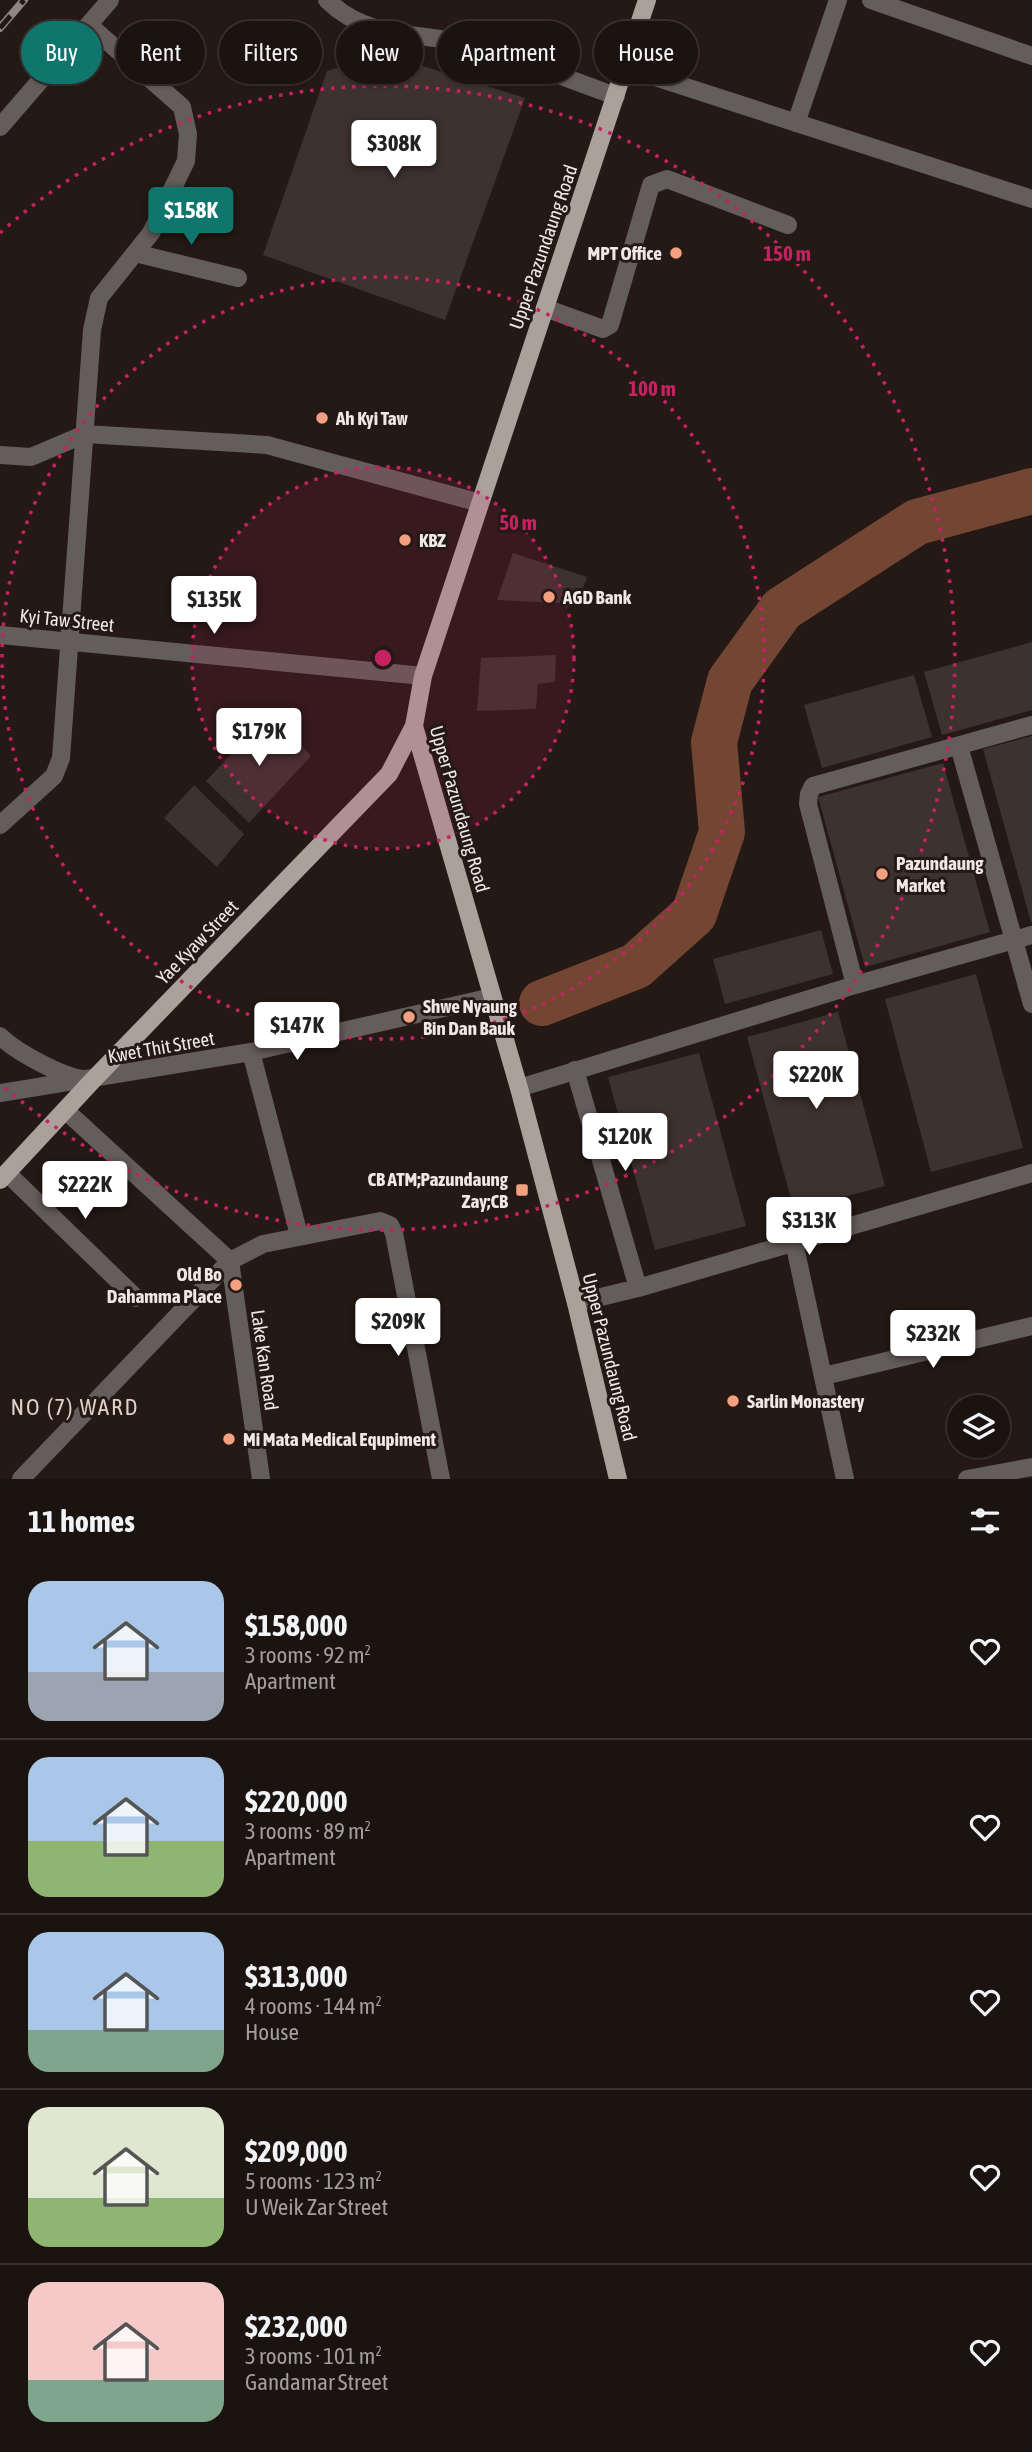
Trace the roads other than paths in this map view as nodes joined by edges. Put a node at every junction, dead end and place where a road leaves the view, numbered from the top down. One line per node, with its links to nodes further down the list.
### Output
1 (110, 0): 6 (street)
2 (648, 0): 7 (main road, Upper Pazundaung Road)
3 (838, 0): 14 (street)
4 (872, 0): 9 (street)
5 (335, 4): 13 (street)
6 (92, 21)
7 (641, 21)
8 (102, 36): 18 (street)
9 (1032, 56)
10 (38, 84): 15 (street)
11 (620, 84): 13 (main road, Upper Pazundaung Road)
12 (675, 84): 14 (street)
13 (616, 96): 20 (main road, Upper Pazundaung Road)
14 (796, 123): 16 (street)
15 (0, 127)
16 (1032, 199)
17 (789, 225): 20 (street)
18 (135, 253): 19 (street); 21 (street)
19 (239, 278)
20 (545, 308): 23 (main road, Upper Pazundaung Road)
21 (85, 434): 22 (street); 23 (street); 25 (street)
22 (0, 455)
23 (480, 503): 26 (main road, Upper Pazundaung Road)
24 (0, 635): 25 (street, Kyi Taw Street)
25 (70, 642): 26 (street, Kyi Taw Street); 30 (street)
26 (424, 676): 28 (main road, Upper Pazundaung Road)
27 (1032, 725): 29 (street)
28 (414, 726): 34 (main road, Upper Pazundaung Road); 39 (main road, Yae Kyaw Street)
29 (959, 746): 32 (street); 33 (street)
30 (0, 825)
31 (1032, 935): 32 (street)
32 (1013, 940): 33 (street); 35 (street)
33 (855, 985): 38 (street)
34 (492, 997): 37 (street, Kwet Thit Street); 40 (main road, Upper Pazundaung Road)
35 (1032, 1004)
36 (0, 1036): 39 (street)
37 (251, 1052): 39 (street, Kwet Thit Street); 45 (street)
38 (575, 1070): 40 (street); 48 (street)
39 (93, 1080): 41 (street, Kwet Thit Street); 42 (main road, Yae Kyaw Street)
40 (519, 1088): 50 (main road, Upper Pazundaung Road)
41 (0, 1093)
42 (65, 1110): 44 (main road, Yae Kyaw Street); 47 (street)
43 (1032, 1173): 46 (street)
44 (3, 1176): 49 (street)
45 (299, 1235): 47 (street); 56 (street)
46 (794, 1242): 48 (street); 52 (street)
47 (230, 1261): 54 (street); 55 (street, Lake Kan Road)
48 (638, 1287): 50 (street)
49 (136, 1298)
50 (576, 1303): 57 (main road, Upper Pazundaung Road)
51 (1032, 1326): 52 (street)
52 (824, 1376): 58 (street)
53 (1032, 1467): 59 (street)
54 (21, 1479)
55 (261, 1479)
56 (441, 1479)
57 (618, 1479)
58 (845, 1479)
59 (967, 1479)

